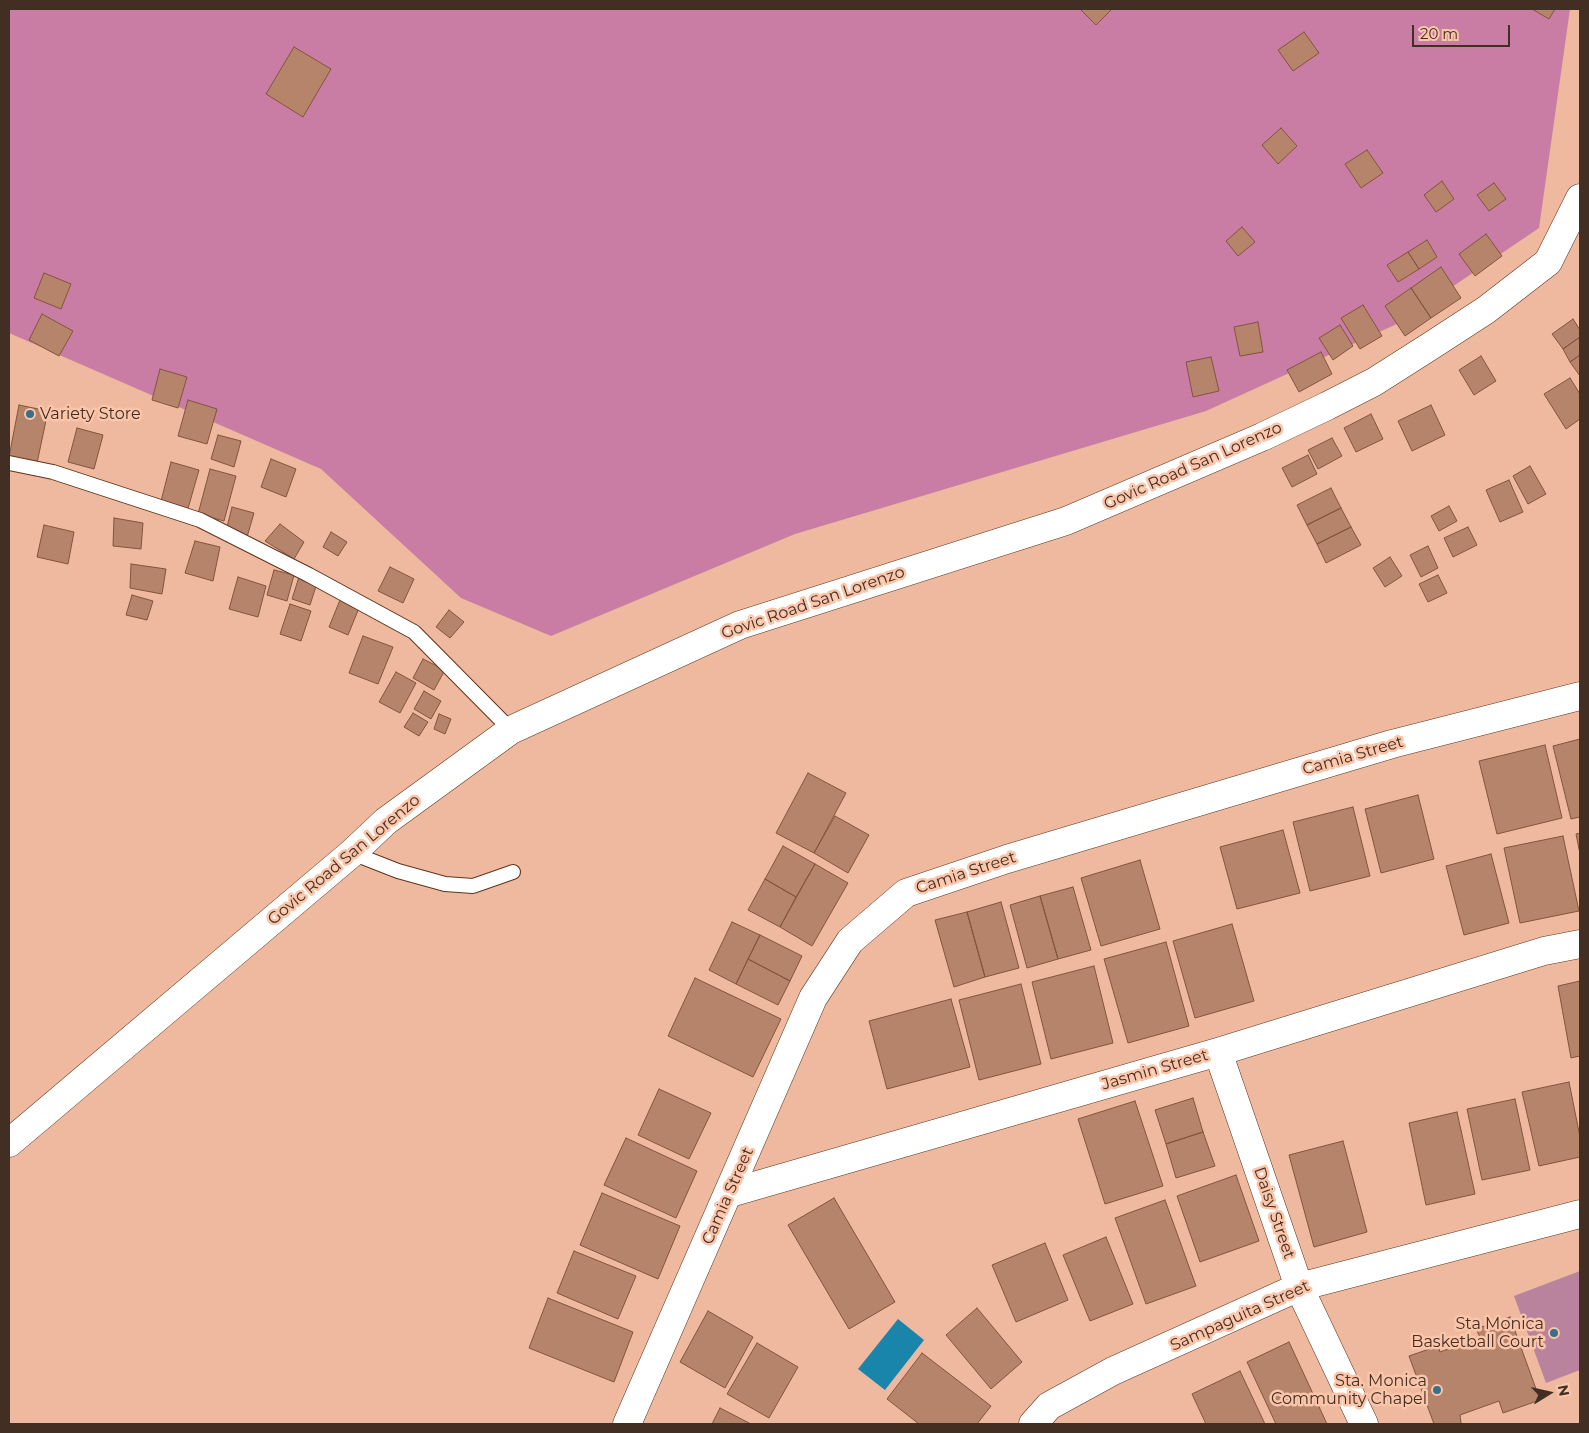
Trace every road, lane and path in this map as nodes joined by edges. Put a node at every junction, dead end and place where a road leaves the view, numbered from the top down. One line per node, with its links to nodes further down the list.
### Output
1 (1580, 198): 4 (street, Govic Road San Lorenzo)
2 (9, 463): 4 (lane)
3 (1580, 696): 10 (street, Camia Street)
4 (511, 730): 5 (street, Govic Road San Lorenzo)
5 (352, 853): 6 (lane); 9 (street, Govic Road San Lorenzo)
6 (513, 872)
7 (1580, 944): 8 (street, Jasmin Street)
8 (1218, 1052): 10 (street, Jasmin Street); 12 (street, Daisy Street)
9 (9, 1143)
10 (730, 1193): 13 (street, Camia Street)
11 (1580, 1214): 12 (street, Sampaguita Street)
12 (1299, 1287): 14 (street, Sampaguita Street); 15 (street, Daisy Street)
13 (627, 1424)
14 (1033, 1424)
15 (1364, 1424)

